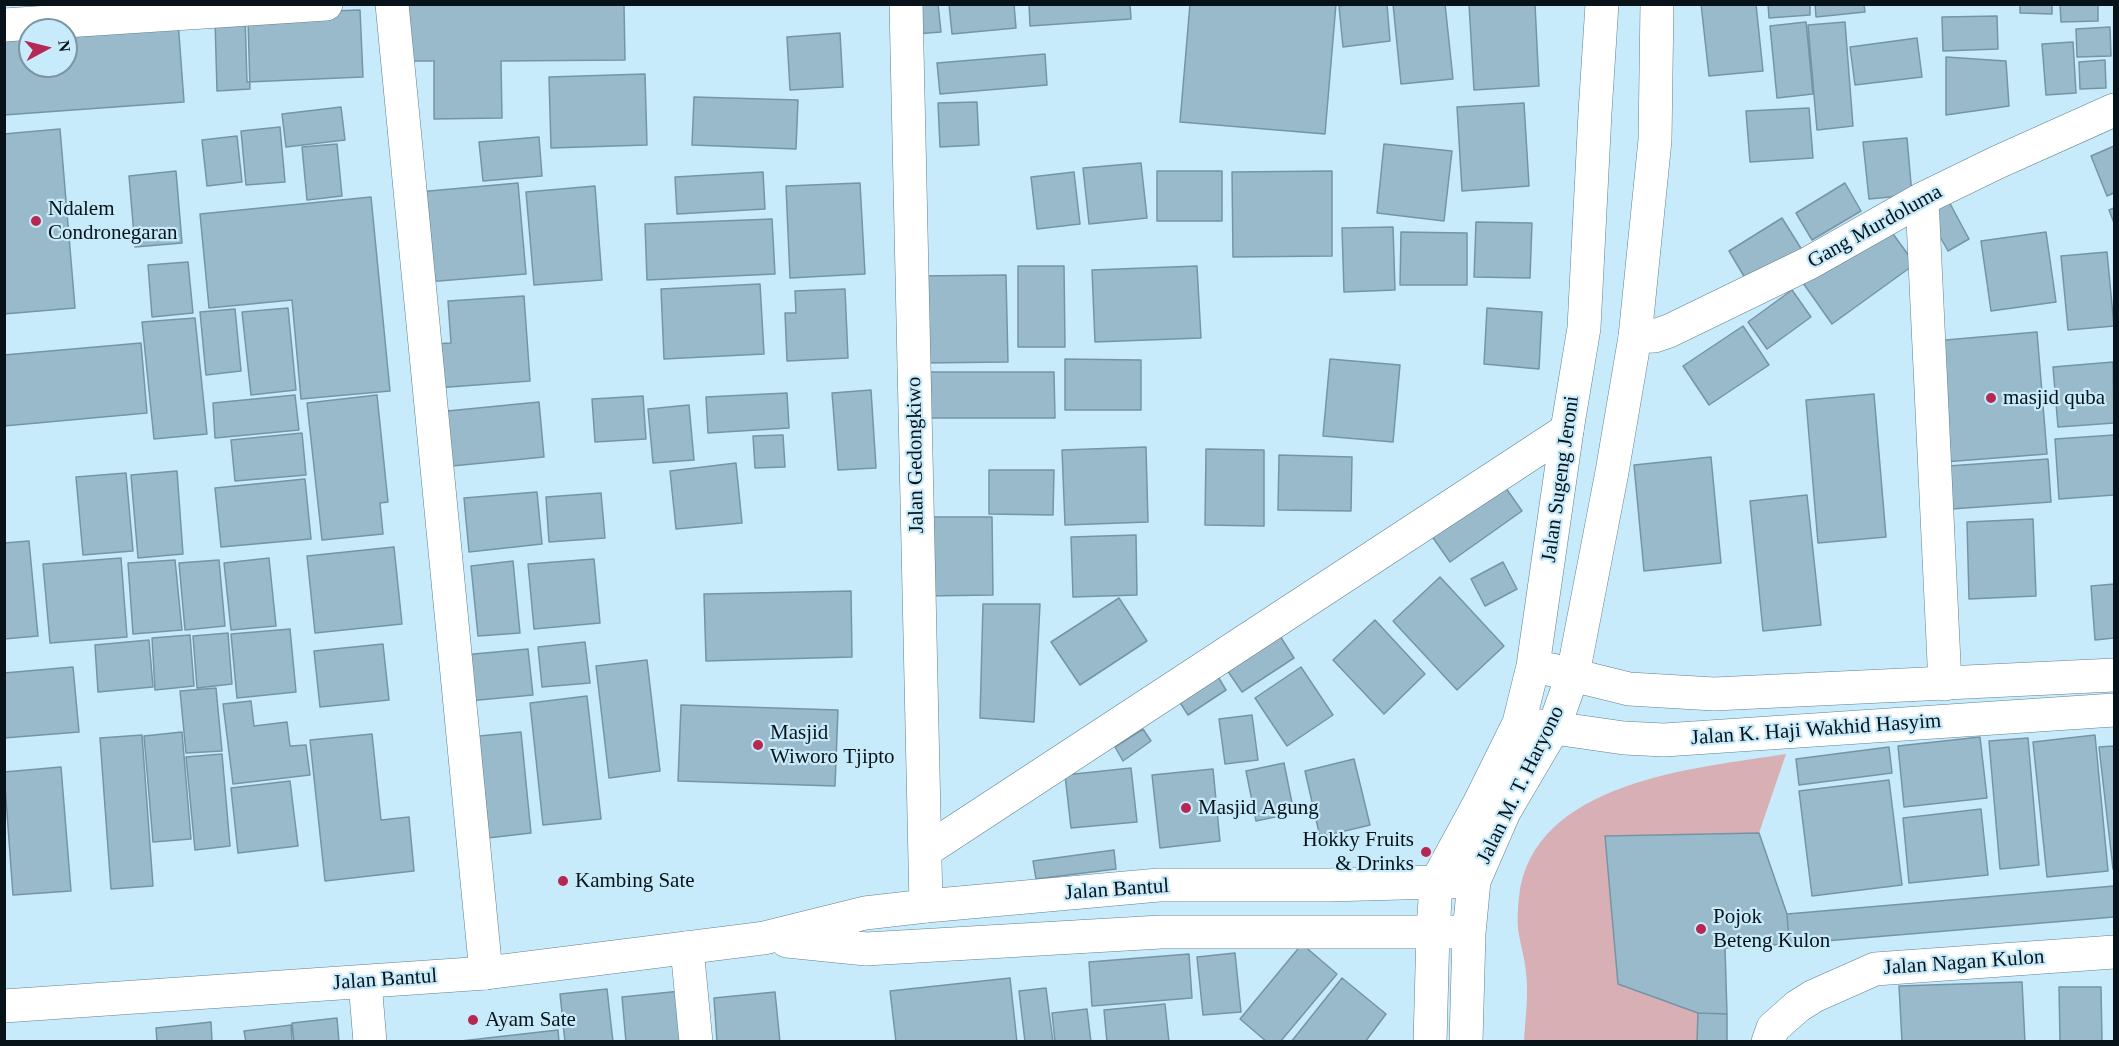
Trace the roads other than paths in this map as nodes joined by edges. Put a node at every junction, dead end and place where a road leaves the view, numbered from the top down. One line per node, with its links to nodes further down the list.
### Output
1 (326, 4): 6 (main road)
2 (392, 4): 27 (main road)
3 (906, 4): 18 (main road, Jalan Gedongkiwo)
4 (1602, 4): 10 (main road, Jalan Sugeng Jeroni)
5 (1657, 4): 9 (main road)
6 (4, 25)
7 (2115, 110): 8 (main road, Gang Murdoluma)
8 (1922, 199): 9 (main road, Gang Murdoluma); 14 (main road)
9 (1635, 337): 12 (main road)
10 (1567, 430): 11 (main road, Jalan Sugeng Jeroni); 18 (main road)
11 (1533, 666): 12 (main road, Jalan K. Haji Wakhid Hasyim); 16 (main road, Jalan Sugeng Jeroni)
12 (1572, 674): 14 (main road, Jalan K. Haji Wakhid Hasyim); 17 (main road, Jalan M. T. Haryono)
13 (2115, 675): 14 (main road, Jalan K. Haji Wakhid Hasyim)
14 (1945, 684)
15 (2115, 710): 17 (main road, Jalan K. Haji Wakhid Hasyim)
16 (1519, 723): 17 (main road, Jalan K. Haji Wakhid Hasyim); 20 (main road, Jalan Sugeng Jeroni)
17 (1554, 727): 19 (main road, Jalan M. T. Haryono)
18 (925, 851): 21 (main road, Jalan Gedongkiwo)
19 (1474, 881): 20 (main road, Jalan Bantul); 23 (main road, Jalan M. T. Haryono)
20 (1436, 883): 21 (main road, Jalan Bantul); 22 (main road, Jalan Sugeng Jeroni)
21 (926, 906): 24 (main road, Jalan Bantul)
22 (1433, 932): 23 (main road, Jalan Bantul); 24 (main road, Jalan Bantul); 32 (main road)
23 (1469, 933): 33 (main road, Jalan M. T. Haryono)
24 (764, 938): 25 (main road, Jalan Bantul)
25 (687, 948): 27 (main road, Jalan Bantul); 31 (main road)
26 (2115, 952): 34 (main road, Jalan Nagan Kulon)
27 (486, 973): 28 (main road, Jalan Bantul)
28 (365, 982): 29 (main road, Jalan Bantul); 30 (main road)
29 (4, 1006)
30 (370, 1041)
31 (696, 1041)
32 (1430, 1041)
33 (1466, 1041)
34 (1768, 1041)

